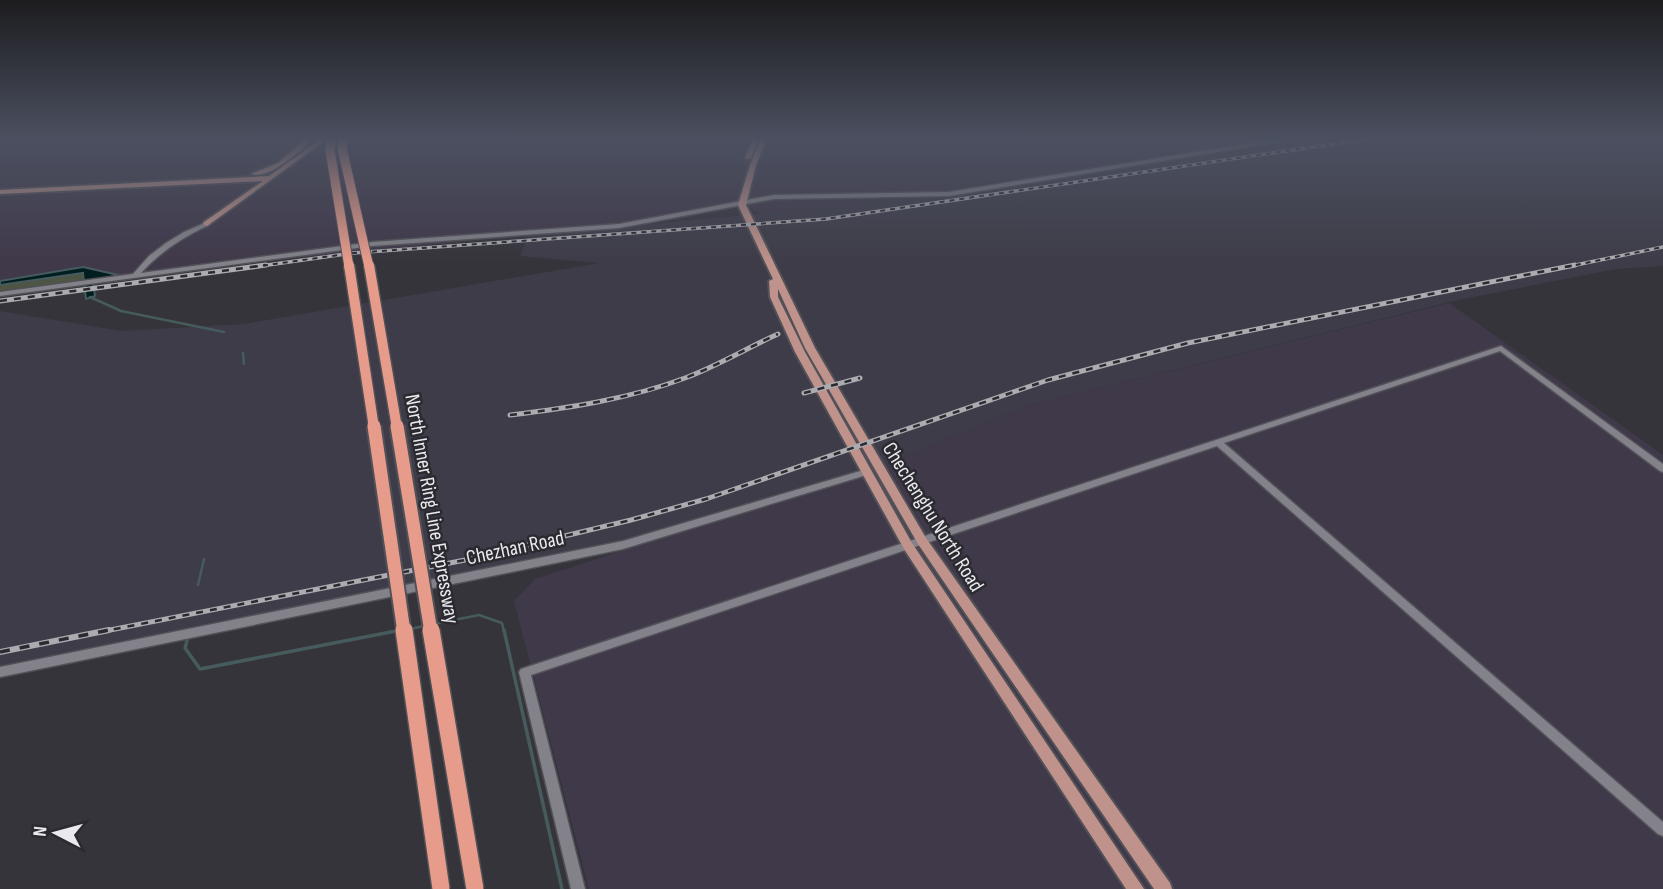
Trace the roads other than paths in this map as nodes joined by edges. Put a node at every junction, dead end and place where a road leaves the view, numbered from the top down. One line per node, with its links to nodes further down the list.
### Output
1 (232, 179): 8 (main road)
2 (335, 179): 22 (highway, North Inner Ring Line Expressway, bridge)
3 (349, 179): 23 (highway, North Inner Ring Line Expressway, bridge)
4 (745, 179): 11 (main road)
5 (747, 179): 11 (main road)
6 (1038, 179): 11 (street)
7 (265, 180): 8 (main road); 10 (main road); 12 (main road)
8 (227, 181): 9 (main road); 10 (main road)
9 (0, 194)
10 (243, 194): 12 (main road)
11 (738, 206): 13 (street); 17 (main road, Chechenghu North Road); 18 (main road, Chechenghu North Road)
12 (206, 224): 13 (street)
13 (136, 274): 14 (street)
14 (0, 294)
15 (1219, 443): 16 (street); 18 (street); 21 (street)
16 (1663, 469)
17 (867, 472): 19 (main road, Chechenghu North Road); 20 (street, Chezhan Road)
18 (922, 541): 19 (street); 26 (main road, Chechenghu North Road)
19 (908, 546): 24 (street); 25 (main road, Chechenghu North Road)
20 (0, 672)
21 (1663, 830)
22 (441, 889)
23 (475, 889)
24 (578, 889)
25 (1136, 889)
26 (1164, 889)

